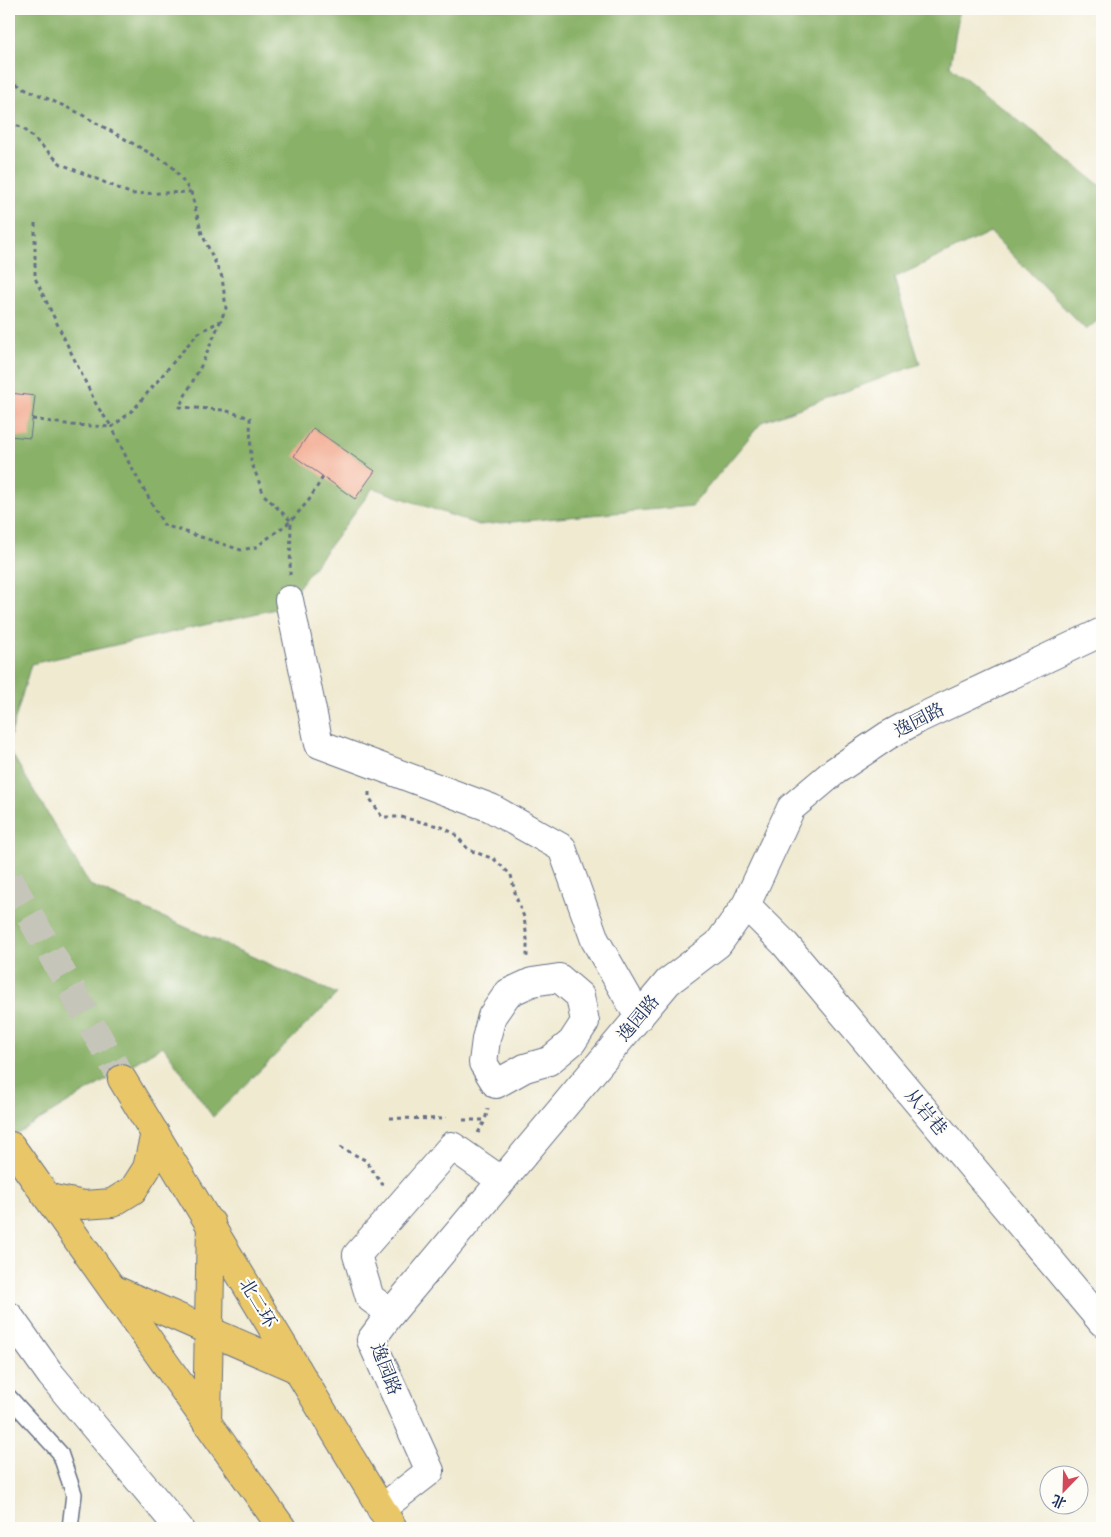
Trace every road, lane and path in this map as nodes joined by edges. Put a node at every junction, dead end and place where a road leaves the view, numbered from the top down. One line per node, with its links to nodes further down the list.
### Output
1 (9, 81): 3 (path)
2 (9, 124): 3 (path)
3 (191, 192): 5 (path)
4 (35, 223): 7 (path)
5 (222, 319): 7 (path); 9 (path)
6 (32, 420): 7 (path)
7 (112, 427): 9 (path)
8 (323, 477): 9 (path)
9 (291, 521): 10 (path)
10 (289, 600): 12 (street)
11 (1102, 632): 13 (street, 逸园路)
12 (372, 764): 14 (path); 15 (street)
13 (746, 905): 15 (street, 逸园路); 29 (street, 从岩巷)
14 (532, 982): 17 (street); 17 (street)
15 (639, 1017): 24 (street, 逸园路)
16 (122, 1079): 21 (highway, 北二环)
17 (496, 1084): 20 (path)
18 (390, 1118): 19 (path)
19 (450, 1119)
20 (459, 1120)
21 (155, 1133): 25 (highway); 27 (highway, 北二环)
22 (11, 1146): 25 (highway)
23 (340, 1147): 26 (path)
24 (502, 1181): 26 (street); 30 (street, 逸园路)
25 (49, 1198): 28 (highway)
26 (401, 1204): 30 (street)
27 (211, 1223): 32 (highway); 33 (highway, 北二环)
28 (113, 1290): 32 (highway); 35 (highway)
29 (1097, 1306)
30 (391, 1313): 36 (street, 逸园路)
31 (9, 1316): 38 (street)
32 (209, 1330): 33 (highway); 35 (highway)
33 (297, 1369): 36 (highway, 北二环)
34 (9, 1397): 37 (lane)
35 (207, 1423): 39 (highway)
36 (387, 1519)
37 (70, 1528)
38 (179, 1528)
39 (282, 1528)

